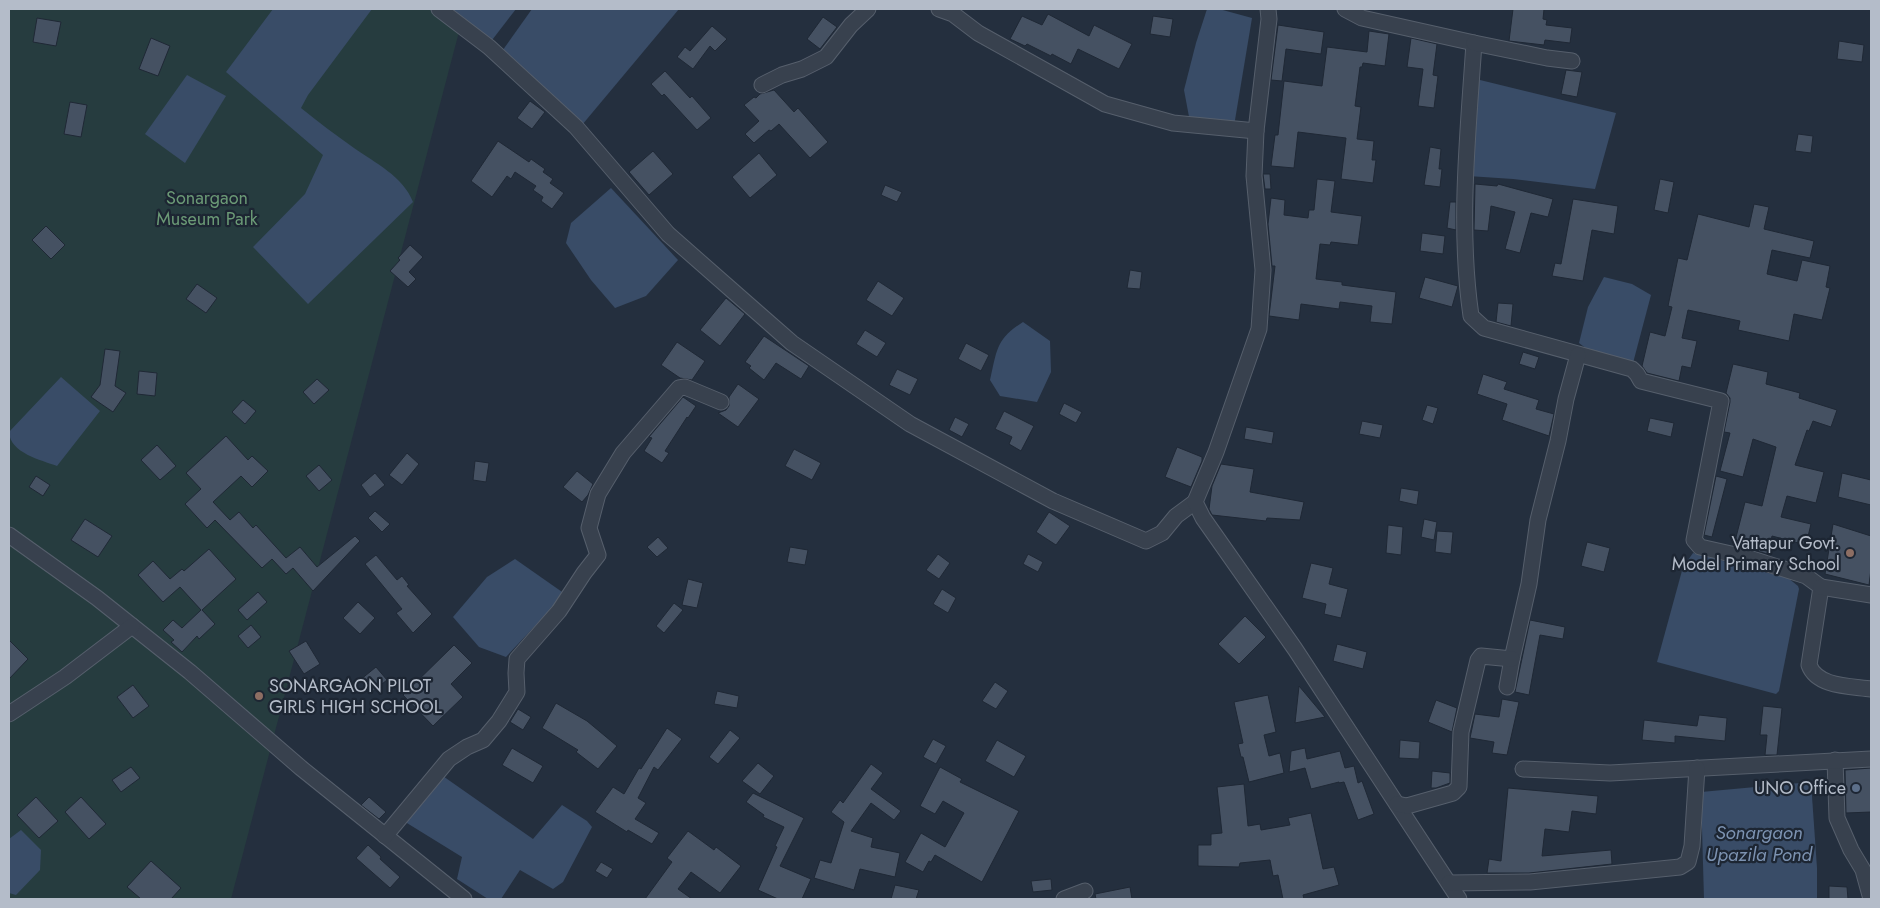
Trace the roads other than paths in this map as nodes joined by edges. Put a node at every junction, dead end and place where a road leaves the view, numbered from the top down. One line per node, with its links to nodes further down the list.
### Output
1 (438, 9): 12 (street)
2 (868, 9): 8 (street)
3 (939, 9): 9 (street)
4 (1268, 9): 9 (street)
5 (1345, 9): 6 (street)
6 (1474, 43): 7 (street); 10 (street)
7 (1572, 61)
8 (762, 85)
9 (1256, 132): 12 (street)
10 (1578, 355): 14 (street); 17 (street)
11 (721, 402): 26 (street)
12 (1195, 502): 25 (street)
13 (9, 536): 16 (street)
14 (1821, 587): 15 (street); 19 (street)
15 (1871, 595)
16 (132, 626): 20 (street); 26 (street)
17 (1512, 658): 18 (street); 25 (street)
18 (1507, 687)
19 (1871, 689)
20 (9, 714)
21 (1871, 759): 22 (street)
22 (1835, 760): 23 (street); 32 (street)
23 (1697, 768): 24 (street); 27 (street)
24 (1523, 769)
25 (1397, 804): 27 (street)
26 (385, 836): 29 (street)
27 (1449, 883): 31 (street)
28 (1085, 892): 30 (street)
29 (464, 899)
30 (1064, 899)
31 (1459, 899)
32 (1871, 899)

